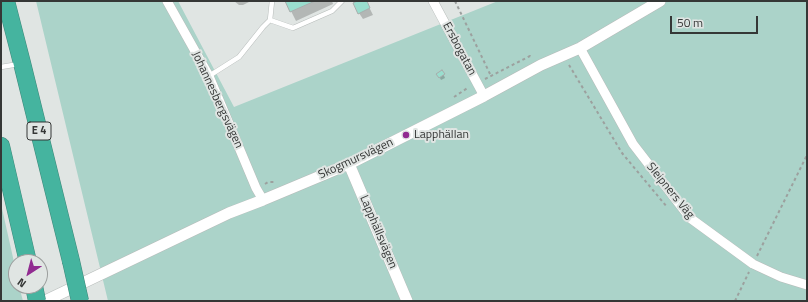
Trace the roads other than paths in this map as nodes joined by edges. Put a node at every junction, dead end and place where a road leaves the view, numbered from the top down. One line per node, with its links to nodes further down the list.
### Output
1 (6, 1): 9 (highway, E 4)
2 (167, 1): 11 (street, Johannesbergsvägen)
3 (272, 1): 7 (lane)
4 (342, 1): 7 (lane)
5 (433, 1): 12 (street, Ersbogatan)
6 (660, 1): 8 (street, Skogmursvägen)
7 (270, 20): 11 (lane)
8 (580, 48): 12 (street, Skogmursvägen); 17 (street, Sleipners Väg)
9 (22, 63): 10 (lane); 19 (highway, E 4, bridge)
10 (1, 68)
11 (209, 76): 15 (street, Johannesbergsvägen)
12 (484, 96): 14 (street, Skogmursvägen)
13 (1, 146): 16 (highway)
14 (349, 164): 15 (street, Skogmursvägen); 20 (street, Lapphällsvägen)
15 (263, 200): 18 (street, Skogmursvägen)
16 (26, 254)
17 (807, 285)
18 (45, 301)
19 (80, 301)
20 (407, 301)

